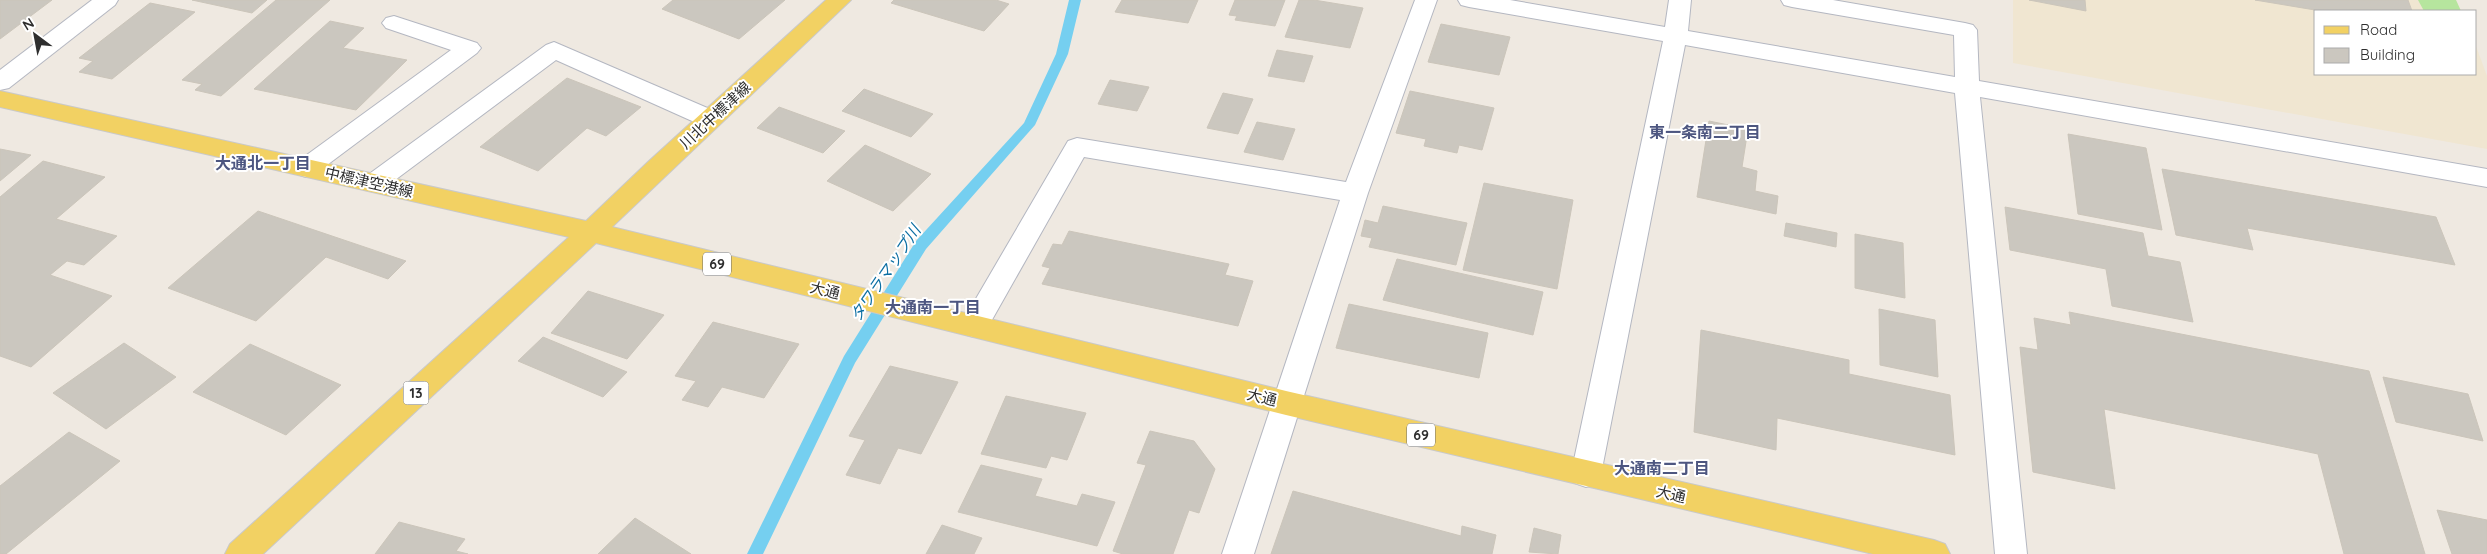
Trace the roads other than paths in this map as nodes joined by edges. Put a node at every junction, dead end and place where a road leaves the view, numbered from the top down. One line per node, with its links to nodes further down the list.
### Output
1 (107, 0): 9 (street)
2 (840, 0): 12 (main road, 川北中標津線)
3 (1426, 0): 16 (street)
4 (1469, 0): 8 (street)
5 (1680, 0): 8 (street)
6 (1792, 0): 10 (street)
7 (394, 23): 13 (street)
8 (1676, 38): 10 (street); 20 (street)
9 (0, 82)
10 (1967, 87): 14 (street); 24 (street)
11 (0, 100): 13 (main road, 中標津空港線 / 69)
12 (710, 119): 15 (street); 17 (main road, 川北中標津線)
13 (306, 168): 15 (main road, 中標津空港線 / 69)
14 (2487, 178)
15 (374, 183): 17 (main road, 中標津空港線 / 69)
16 (1355, 193): 18 (street); 19 (street)
17 (591, 232): 18 (main road, 大通 / 69); 21 (main road, 13)
18 (974, 326): 19 (main road, 大通 / 69)
19 (1286, 403): 20 (main road, 大通 / 69); 22 (street)
20 (1586, 474): 23 (main road, 大通 / 69)
21 (241, 554)
22 (1238, 554)
23 (1934, 554)
24 (2011, 554)

